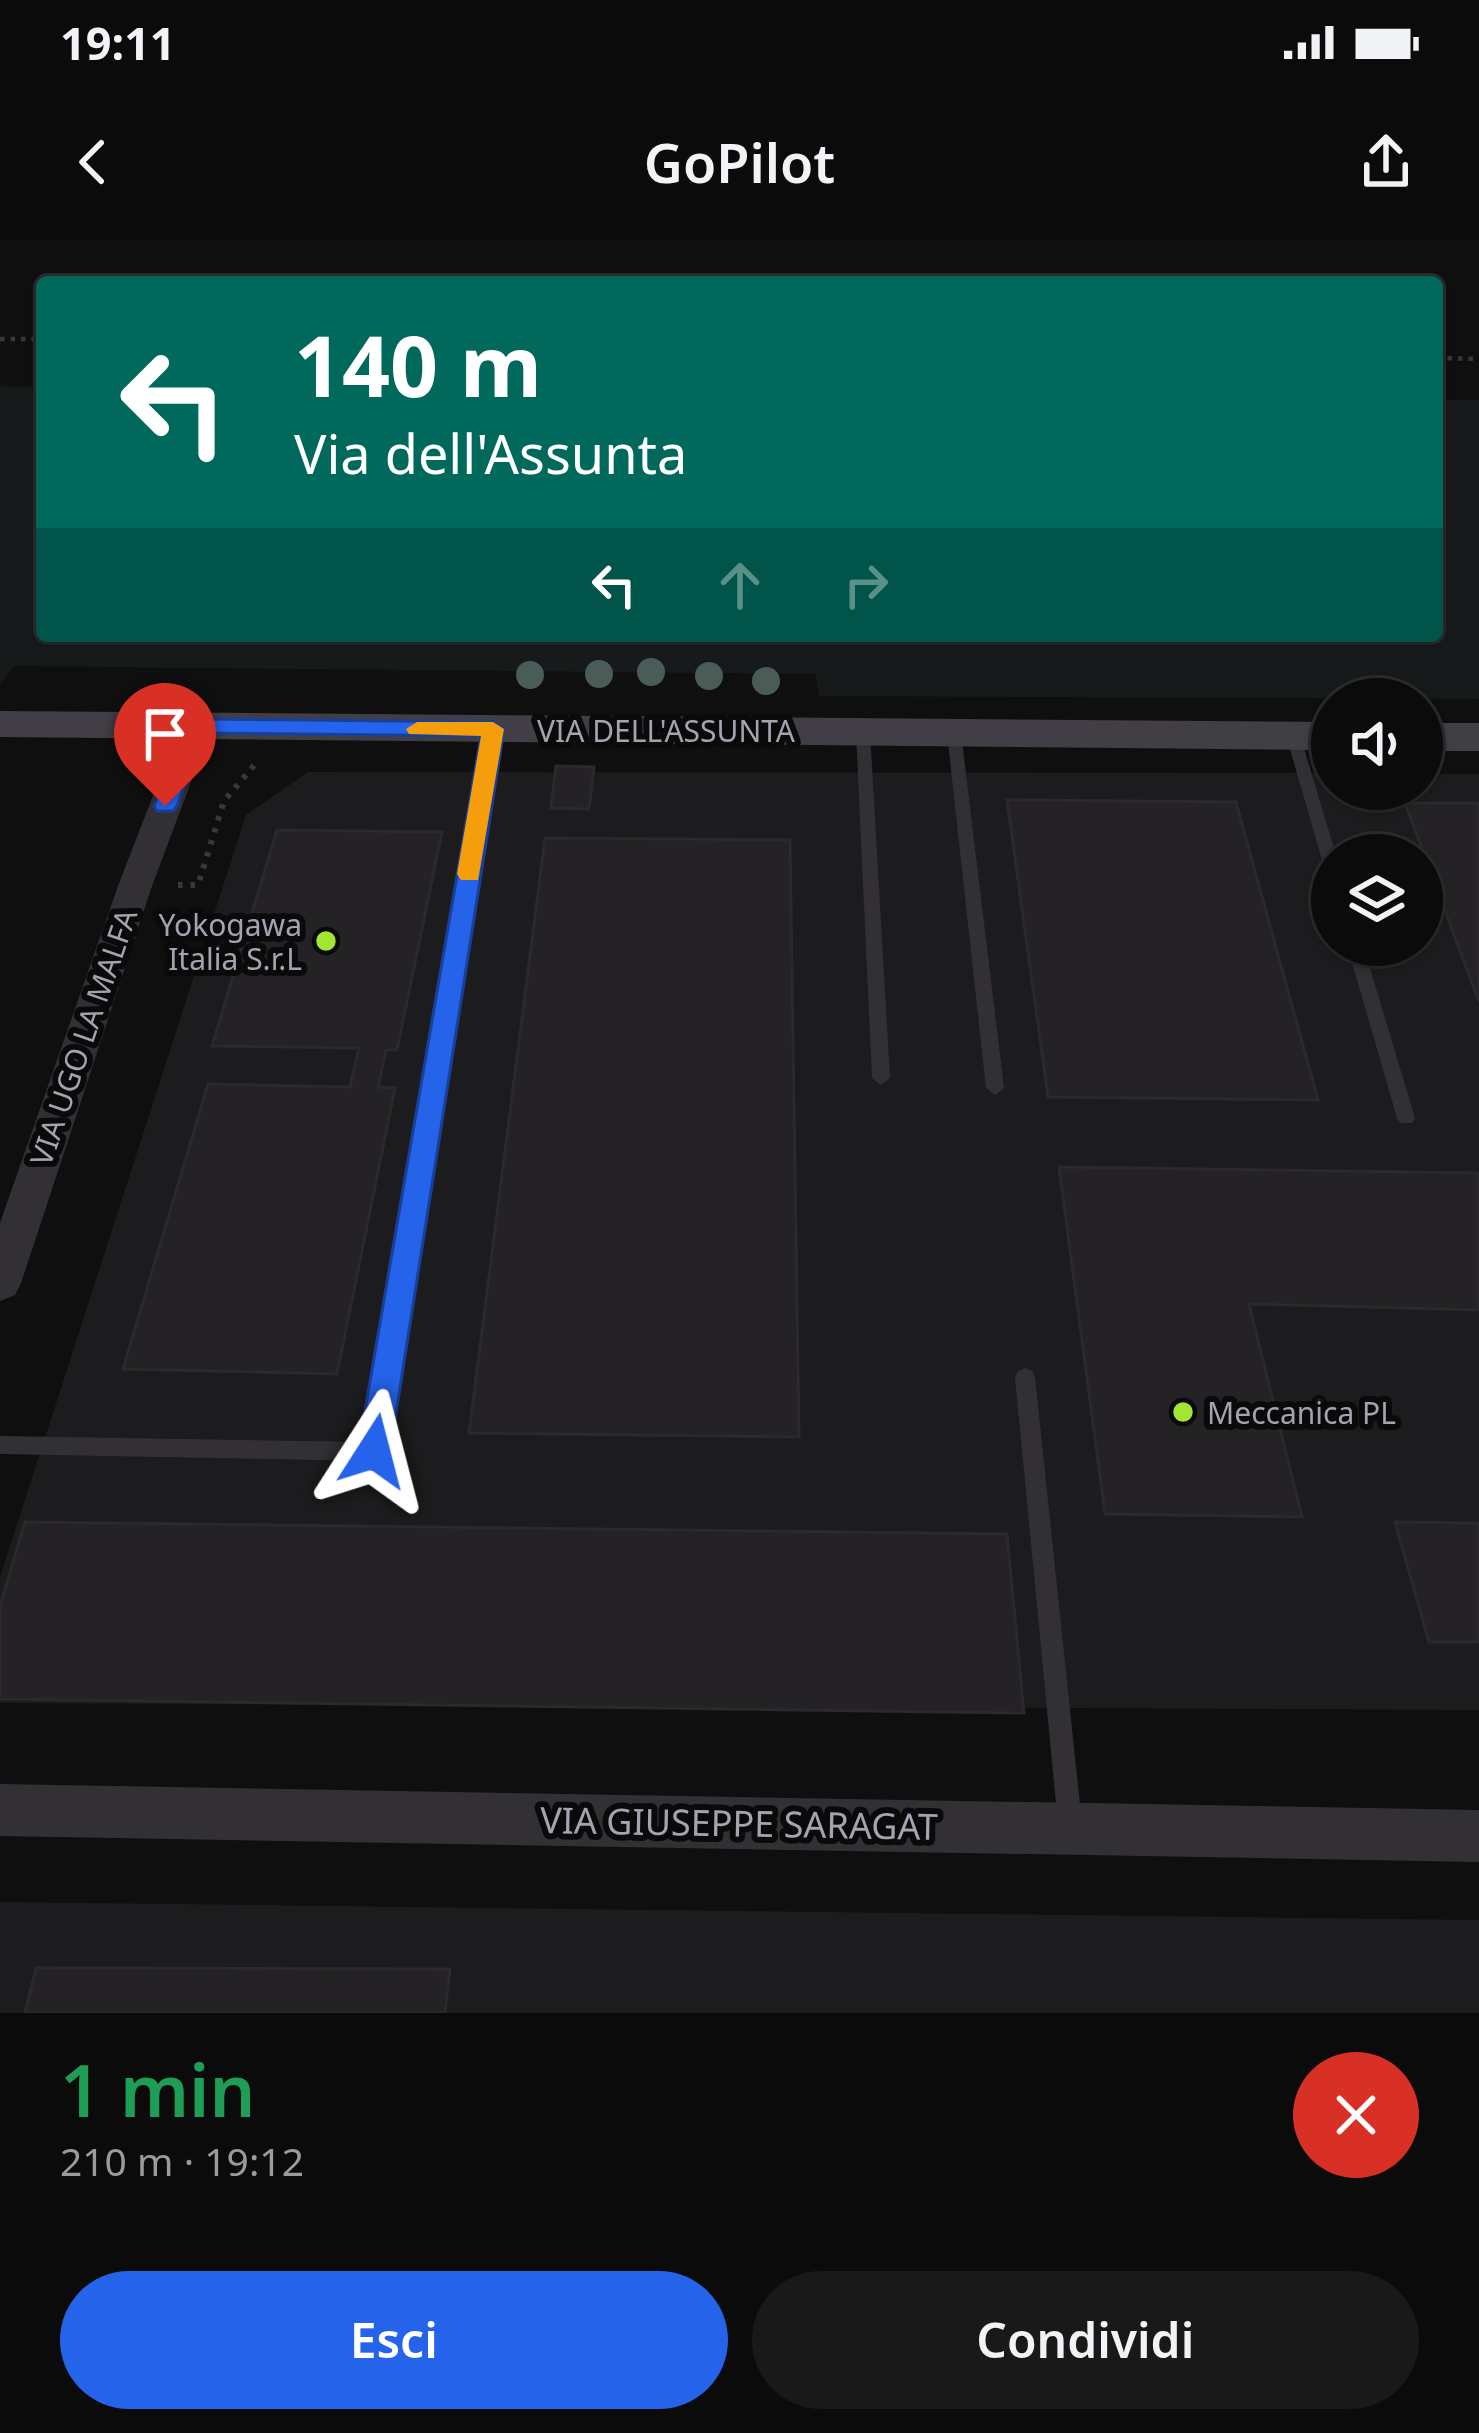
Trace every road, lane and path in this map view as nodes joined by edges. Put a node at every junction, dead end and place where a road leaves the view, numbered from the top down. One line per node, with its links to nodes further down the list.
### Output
1 (0, 339): 2 (path)
2 (36, 339)
3 (1443, 358): 4 (path)
4 (1479, 359)
5 (0, 724): 6 (street, VIA DELL'ASSUNTA)
6 (196, 726): 7 (street, VIA DELL'ASSUNTA); 14 (street, VIA UGO LA MALFA)
7 (493, 729): 8 (street, VIA DELL'ASSUNTA); 21 (lane)
8 (863, 732): 9 (street, VIA DELL'ASSUNTA); 16 (lane)
9 (954, 733): 10 (street, VIA DELL'ASSUNTA); 17 (lane)
10 (1311, 735)
11 (1443, 736): 12 (street)
12 (1479, 737)
13 (268, 758): 14 (path)
14 (135, 886): 19 (street, VIA UGO LA MALFA)
15 (1361, 966): 18 (lane)
16 (881, 1078)
17 (994, 1088)
18 (1406, 1118)
19 (0, 1282)
20 (1025, 1377): 23 (lane)
21 (0, 1445)
22 (0, 1810): 23 (street, VIA GIUSEPPE SARAGAT)
23 (1071, 1829): 24 (street, VIA GIUSEPPE SARAGAT)
24 (1479, 1836)

